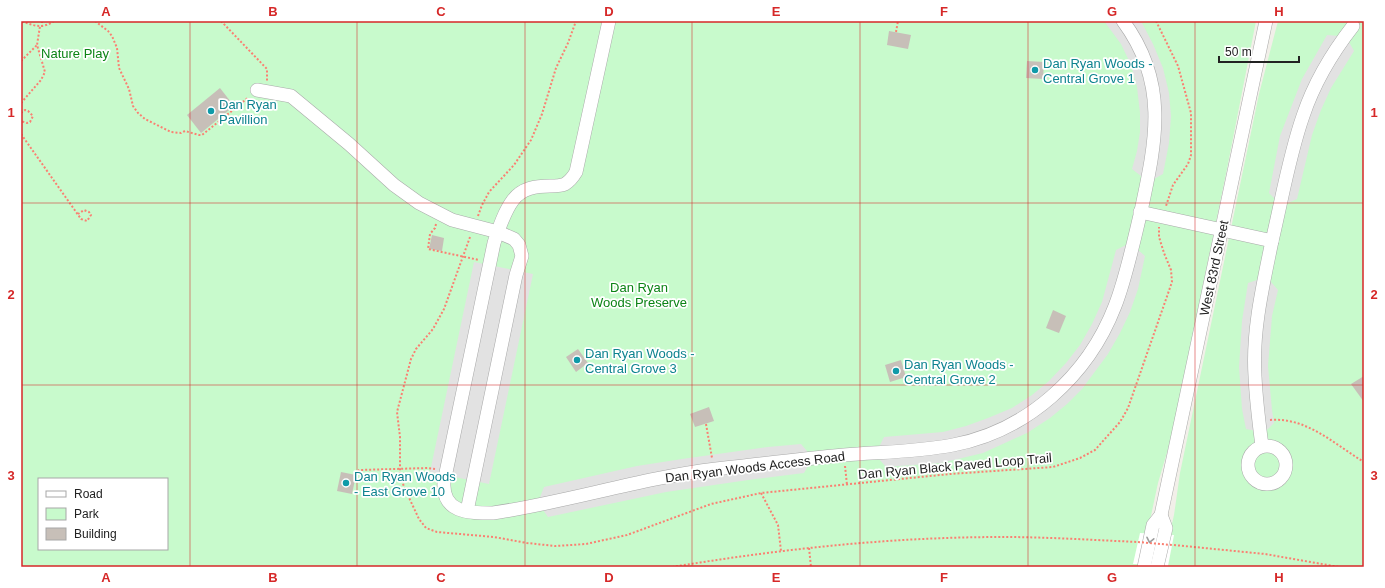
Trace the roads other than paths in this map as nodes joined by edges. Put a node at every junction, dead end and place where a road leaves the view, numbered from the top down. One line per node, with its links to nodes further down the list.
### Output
1 (609, 21): 8 (street, Dan Ryan Woods Access Road)
2 (1123, 21): 6 (street, Dan Ryan Woods Access Road)
3 (1266, 21): 7 (street, West 83rd Street)
4 (1355, 26): 9 (street)
5 (262, 91): 8 (street)
6 (1140, 212): 7 (street); 11 (street, Dan Ryan Woods Access Road)
7 (1222, 230): 9 (street); 12 (street, West 83rd Street)
8 (498, 232): 11 (street); 11 (street, Dan Ryan Woods Access Road)
9 (1272, 241): 10 (street)
10 (1262, 446)
11 (467, 511)
12 (1161, 514): 13 (street, West 83rd Street, one-way to 13); 14 (street, West 83rd Street)
13 (1144, 567)
14 (1157, 567)

